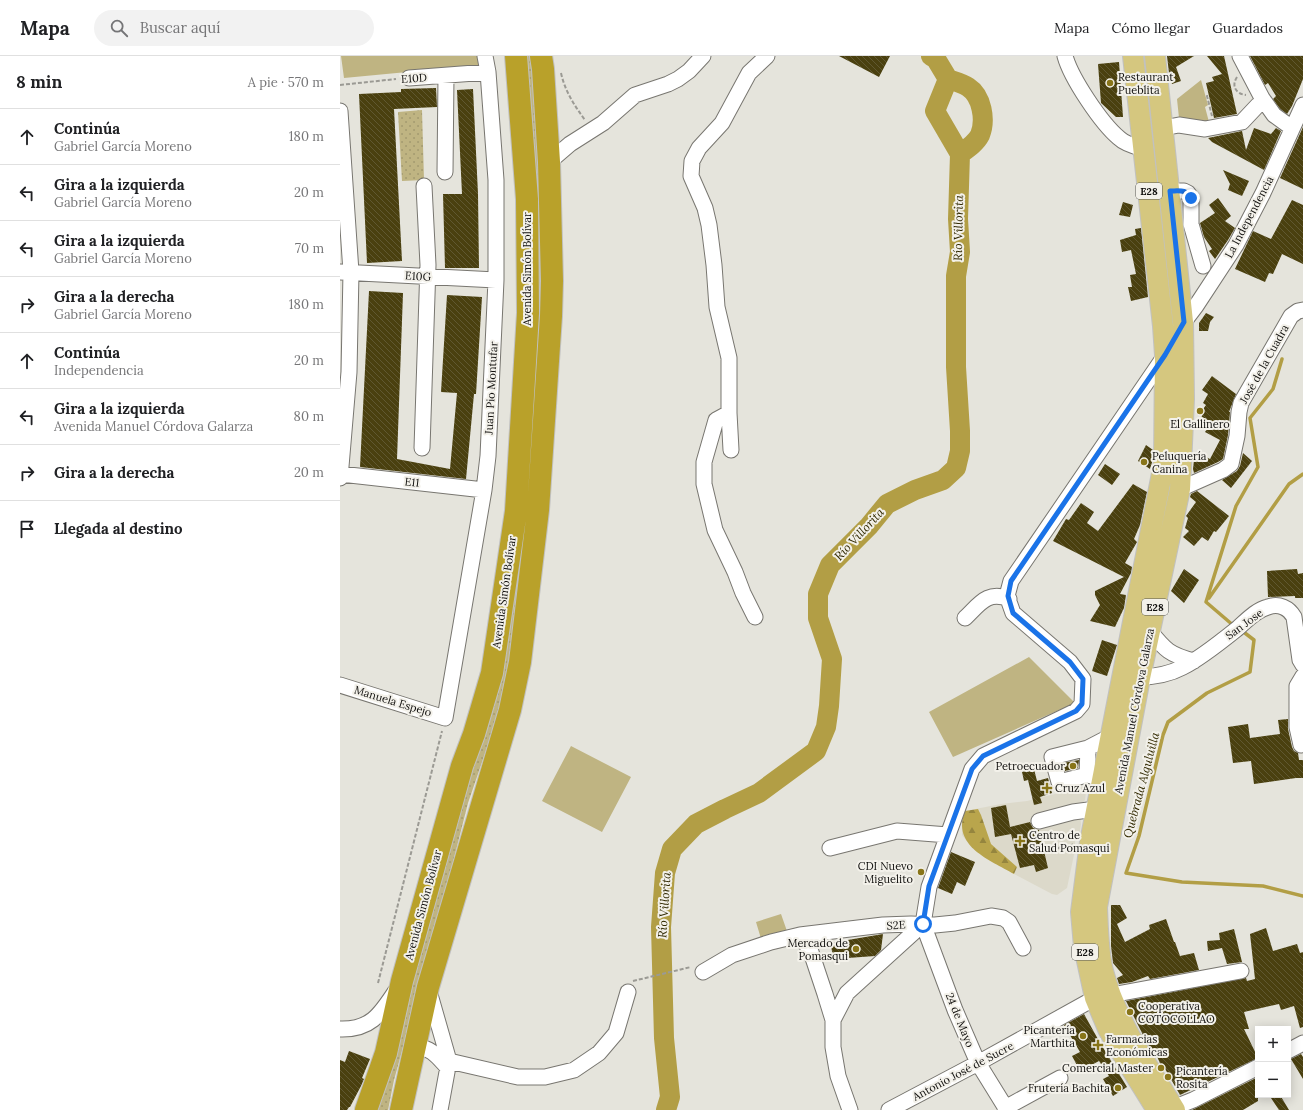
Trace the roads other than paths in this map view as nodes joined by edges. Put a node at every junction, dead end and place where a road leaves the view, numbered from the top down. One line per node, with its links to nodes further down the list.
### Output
1 (485, 56): 10 (street, Juan Pio Montufar)
2 (516, 56): 60 (highway, Avenida Simón Bolívar)
3 (541, 56): 19 (highway, Avenida Simón Bolívar)
4 (703, 56): 19 (street)
5 (767, 56): 31 (street)
6 (1065, 56): 18 (street)
7 (1133, 56): 18 (main road, Avenida Manuel Córdova Galarza / E28)
8 (1155, 56): 16 (main road, Avenida Manuel Córdova Galarza / E28)
9 (1240, 56): 17 (street)
10 (488, 72): 11 (street, E10D); 26 (street, Juan Pio Montufar)
11 (446, 76): 12 (street, E10D); 20 (street)
12 (409, 78)
13 (1258, 105): 16 (street)
14 (1303, 105): 17 (street, La Independencia)
15 (340, 110): 24 (street)
16 (1163, 128): 22 (main road, Avenida Manuel Córdova Galarza / E28)
17 (1292, 128): 28 (street, La Independencia)
18 (1144, 149): 29 (main road, Avenida Manuel Córdova Galarza / E28)
19 (548, 162): 62 (highway, Avenida Simón Bolívar)
20 (445, 172)
21 (424, 186): 25 (street)
22 (1170, 191): 23 (street); 28 (main road, Avenida Manuel Córdova Galarza / E28)
23 (1203, 266)
24 (345, 272): 25 (street, E10G); 34 (street)
25 (427, 276): 26 (street, E10G); 32 (street)
26 (496, 280): 35 (street, Juan Pio Montufar)
27 (1303, 310): 36 (street, José de la Cuadra)
28 (1183, 320): 29 (main road); 30 (street, La Independencia); 36 (main road, Avenida Manuel Córdova Galarza / E28)
29 (1163, 326): 30 (main road, Avenida Manuel Córdova Galarza / E28)
30 (1165, 355): 37 (street, La Independencia); 44 (main road, Avenida Manuel Córdova Galarza / E28)
31 (728, 413): 33 (street); 38 (street)
32 (422, 448)
33 (731, 450)
34 (340, 475): 35 (street, E11)
35 (484, 490): 46 (street, Juan Pio Montufar)
36 (1180, 490): 40 (main road, Avenida Manuel Córdova Galarza / E28)
37 (1009, 599): 39 (street); 53 (street)
38 (756, 617)
39 (965, 618)
40 (1150, 631): 41 (street); 44 (main road, Avenida Manuel Córdova Galarza / E28)
41 (1194, 661): 42 (street, San Jose); 44 (street, San Jose)
42 (1303, 664)
43 (1303, 676): 48 (street)
44 (1131, 677): 47 (main road, Avenida Manuel Córdova Galarza / E28)
45 (340, 685): 46 (street, Manuela Espejo)
46 (445, 718)
47 (1117, 734): 49 (street); 50 (main road, Avenida Manuel Córdova Galarza / E28)
48 (1301, 745)
49 (1088, 748): 50 (street); 50 (street)
50 (1097, 780): 51 (main road, Avenida Manuel Córdova Galarza / E28); 63 (main road, Avenida Manuel Córdova Galarza / E28)
51 (1096, 809): 52 (street); 63 (main road, Avenida Manuel Córdova Galarza / E28)
52 (1038, 820)
53 (948, 835): 54 (street); 55 (street)
54 (830, 848)
55 (923, 924): 56 (street, S2E); 57 (street, S2E); 64 (street); 67 (street, 24 de Mayo)
56 (800, 935): 58 (street, S2E); 64 (street)
57 (1023, 948)
58 (698, 969)
59 (1241, 971): 63 (street, Antonio José de Sucre)
60 (402, 981): 65 (street); 73 (highway, Avenida Simón Bolívar)
61 (631, 986): 68 (street)
62 (428, 987): 66 (highway, Avenida Simón Bolívar); 68 (street)
63 (1103, 997): 67 (street, Antonio José de Sucre); 72 (main road, Avenida Manuel Córdova Galarza / E28)
64 (833, 1020): 76 (street)
65 (340, 1029)
66 (415, 1046): 68 (street); 74 (highway, Avenida Simón Bolívar)
67 (978, 1063): 71 (street, 24 de Mayo); 77 (street, Antonio José de Sucre)
68 (448, 1064): 75 (street)
69 (1255, 1069): 72 (street)
70 (1060, 1078): 71 (street)
71 (1006, 1109)
72 (1168, 1109)
73 (366, 1110)
74 (401, 1110)
75 (440, 1110)
76 (850, 1110)
77 (889, 1110)

